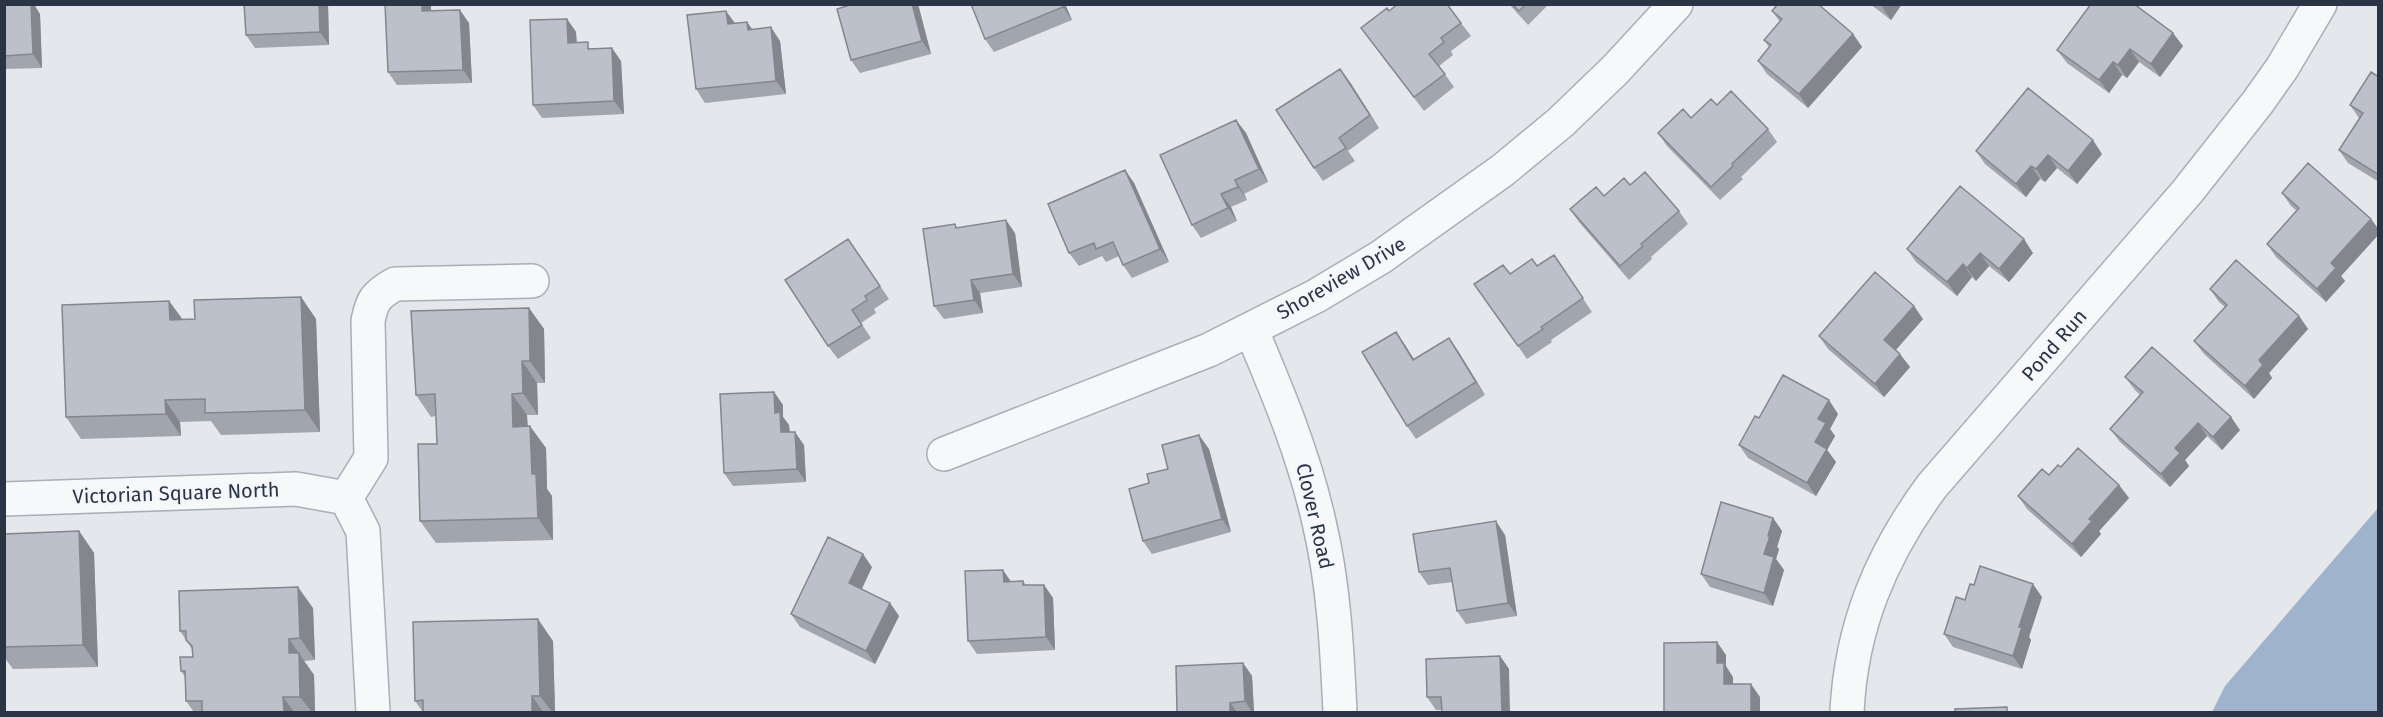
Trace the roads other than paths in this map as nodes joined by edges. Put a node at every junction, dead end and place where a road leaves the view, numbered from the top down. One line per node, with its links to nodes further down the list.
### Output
1 (1676, 4): 4 (street, Shoreview Drive)
2 (2320, 4): 10 (street, Pond Run)
3 (532, 281): 6 (street)
4 (1251, 329): 5 (street, Shoreview Drive); 9 (street, Clover Road)
5 (944, 454)
6 (346, 498): 7 (street, Victorian Square North); 8 (street)
7 (4, 499)
8 (373, 712)
9 (1340, 712)
10 (1847, 712)

